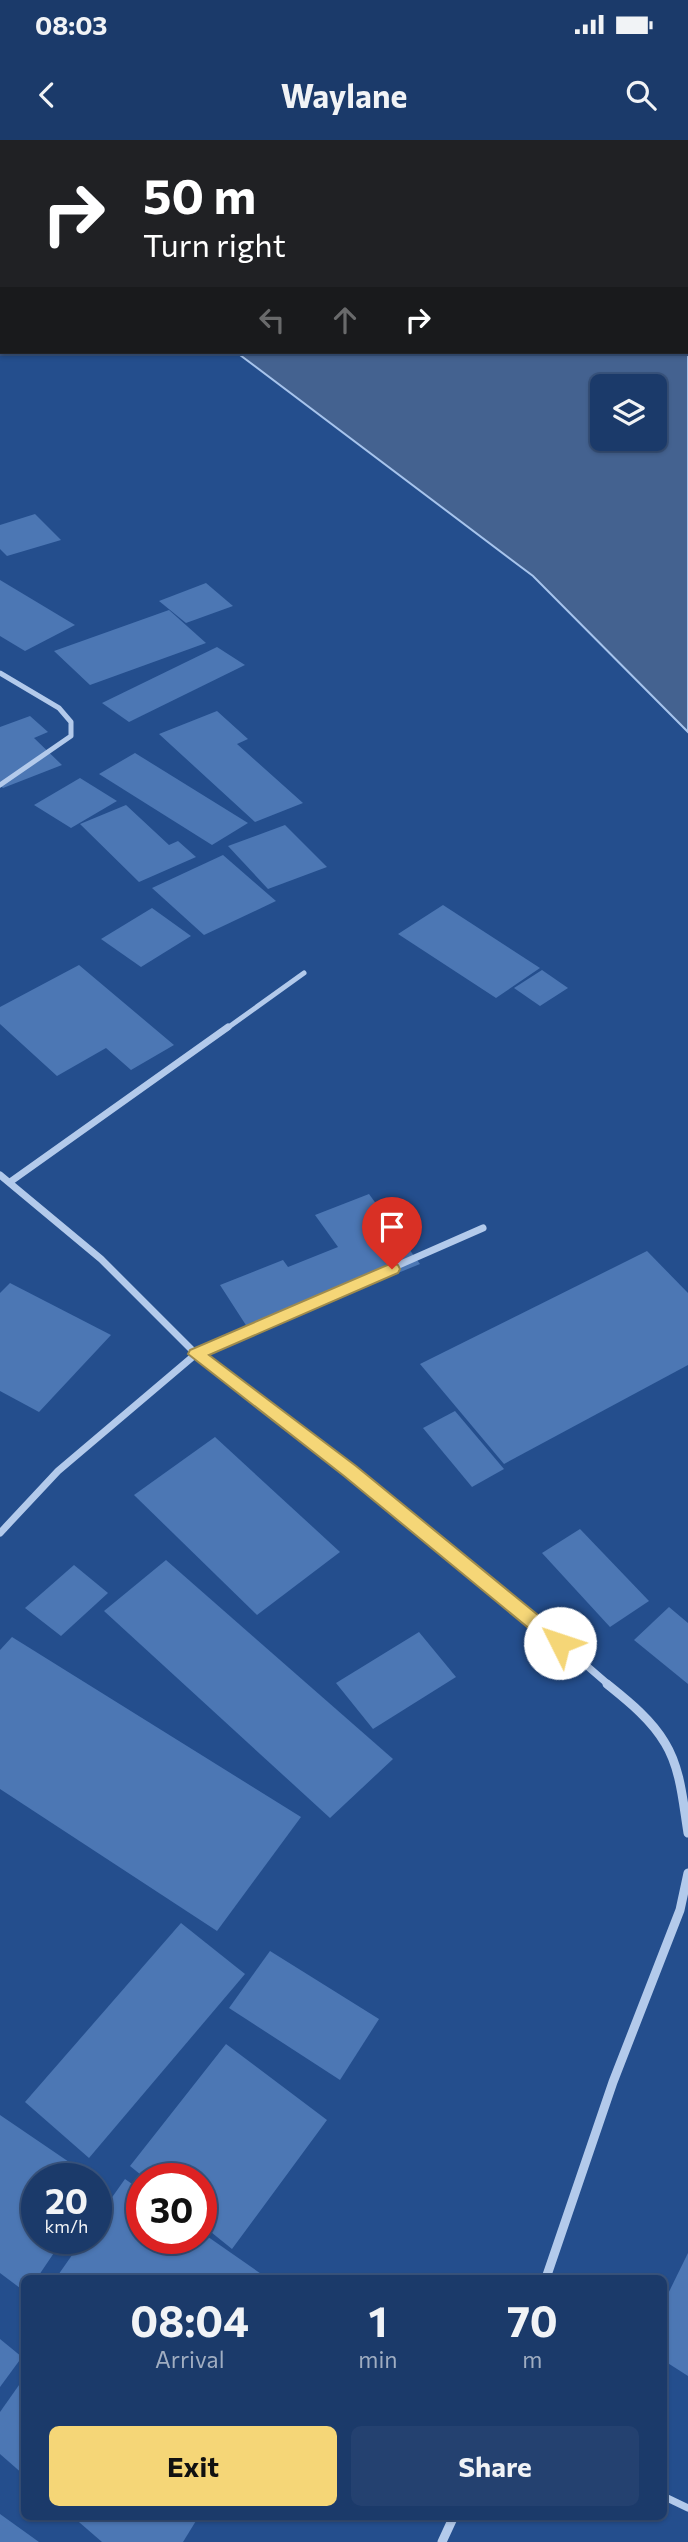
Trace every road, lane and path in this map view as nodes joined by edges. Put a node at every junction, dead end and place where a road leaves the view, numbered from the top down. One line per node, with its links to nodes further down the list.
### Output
1 (0, 673): 2 (street)
2 (0, 785)
3 (304, 973): 5 (street)
4 (0, 1175): 5 (street)
5 (10, 1182): 7 (street)
6 (483, 1228): 7 (street)
7 (196, 1354): 8 (street); 9 (street)
8 (0, 1533)
9 (688, 1833)
10 (688, 1874): 11 (street)
11 (547, 2275)
12 (667, 2498): 13 (lane)
13 (688, 2508)
14 (452, 2520): 15 (street)
15 (442, 2542)

